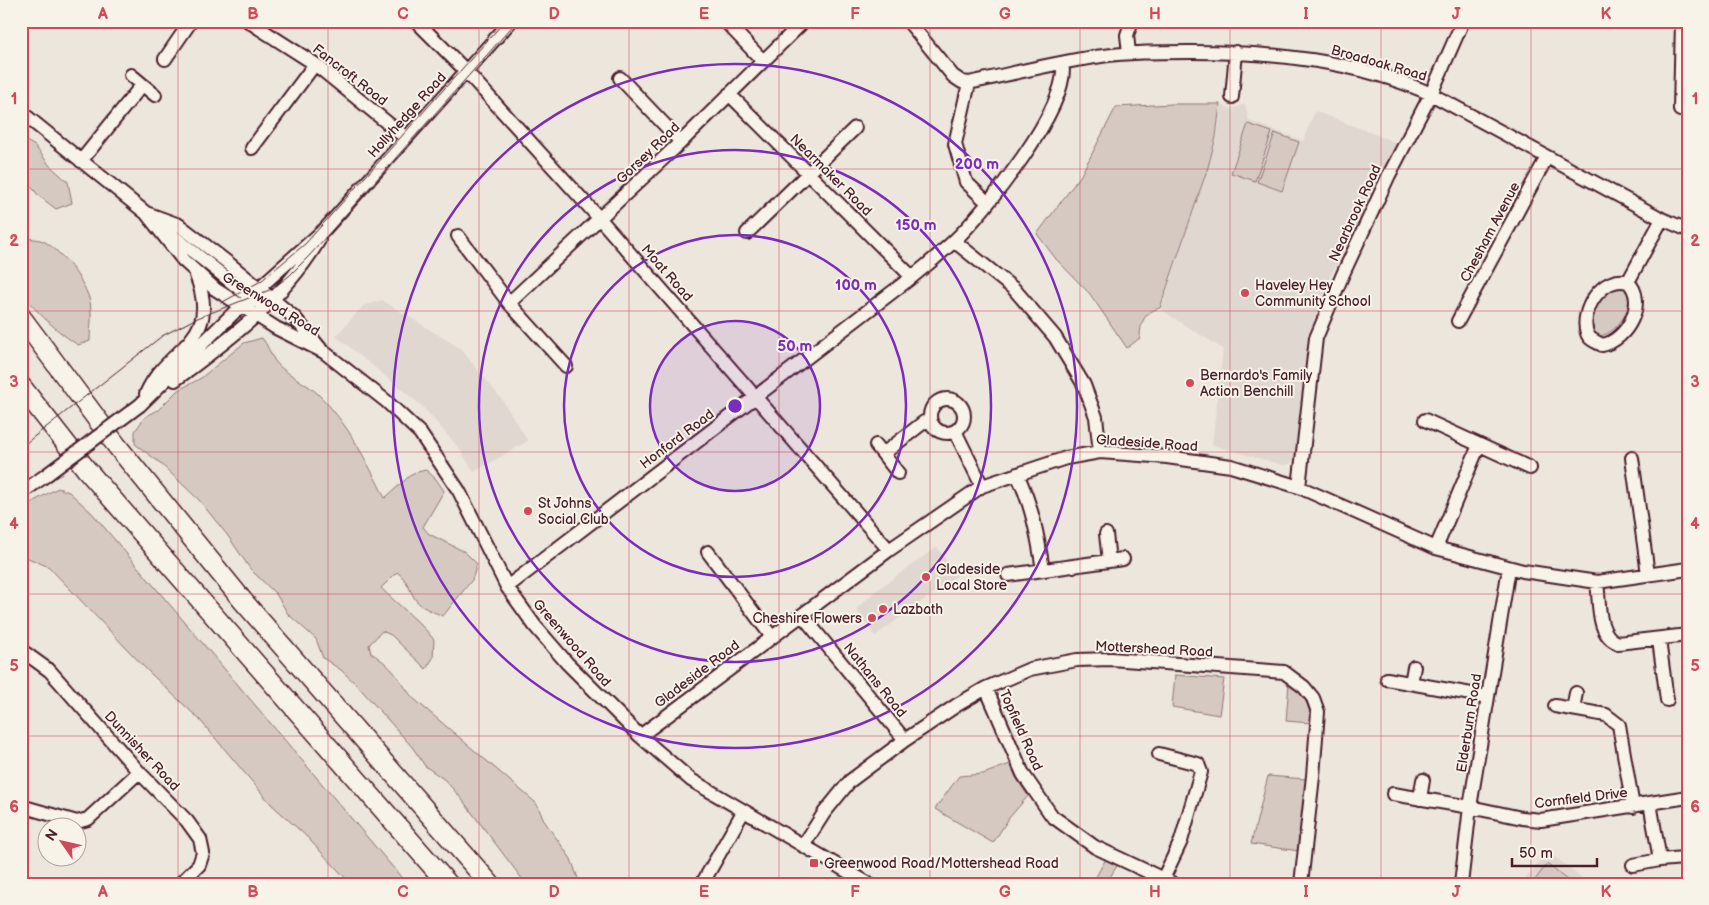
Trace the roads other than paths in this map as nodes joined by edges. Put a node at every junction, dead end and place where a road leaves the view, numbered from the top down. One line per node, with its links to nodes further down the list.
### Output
1 (191, 21): 13 (street)
2 (248, 21): 16 (street, Fancroft Road)
3 (416, 21): 17 (street, Moat Road)
4 (511, 21): 17 (street, Hollyhedge Road)
5 (725, 21): 14 (street)
6 (804, 21): 14 (street, Gorsey Road)
7 (908, 21): 20 (street)
8 (1132, 21): 12 (street)
9 (1462, 21): 23 (street, Nearbrook Road)
10 (1682, 21): 26 (street)
11 (1236, 52): 12 (street, Broadoak Road); 23 (street, Broadoak Road); 25 (street)
12 (1129, 53): 15 (street, Broadoak Road)
13 (165, 59)
14 (763, 61): 22 (street, Gorsey Road)
15 (1062, 63): 20 (street, Broadoak Road); 35 (street, Honford Road)
16 (315, 64): 29 (street, Fancroft Road); 31 (street)
17 (466, 72): 29 (street, Hollyhedge Road); 37 (street, Moat Road)
18 (131, 75): 21 (street)
19 (620, 78): 30 (street)
20 (969, 83): 35 (street)
21 (142, 85): 24 (street); 33 (street)
22 (729, 94): 30 (street, Gorsey Road); 34 (street, Nearmaker Road)
23 (1431, 94): 32 (street, Broadoak Road); 68 (street, Nearbrook Road)
24 (155, 95)
25 (1232, 97)
26 (1688, 110)
27 (21, 112): 33 (street, Greenwood Road)
28 (855, 128): 34 (street)
29 (406, 138): 39 (street, Hollyhedge Road)
30 (681, 142): 37 (street, Gorsey Road)
31 (252, 148)
32 (1547, 157): 38 (street, Broadoak Road); 52 (street, Chesham Avenue)
33 (81, 161): 36 (street, Greenwood Road)
34 (808, 173): 41 (street); 45 (street, Nearmaker Road)
35 (988, 203): 43 (street, Honford Road)
36 (146, 213): 44 (street, Greenwood Road); 47 (street)
37 (600, 219): 49 (street, Gorsey Road); 56 (street, Moat Road)
38 (1662, 219): 40 (street, Broadoak Road); 46 (street)
39 (325, 229): 47 (street, Hollyhedge Road); 48 (street, Hollyhedge Road)
40 (1688, 230)
41 (747, 232)
42 (458, 236): 49 (street)
43 (954, 241): 45 (street, Honford Road); 62 (street)
44 (196, 273): 47 (street, Greenwood Road); 57 (street)
45 (912, 277): 56 (street, Honford Road)
46 (1628, 282): 46 (street)
47 (250, 297): 48 (street, Greenwood Road); 50 (street, Greenwood Road); 57 (street, Hollyhedge Road)
48 (273, 300): 50 (street, Hollyhedge Road); 53 (street, Greenwood Road)
49 (509, 302): 54 (street)
50 (255, 315): 53 (street, Greenwood Road); 57 (street, Hollyhedge Road)
51 (21, 317): 117 (highway)
52 (1458, 321)
53 (324, 352): 82 (street, Greenwood Road)
54 (566, 366)
55 (21, 386): 116 (highway)
56 (756, 397): 72 (street, Moat Road); 82 (street, Honford Road)
57 (140, 405): 69 (street, Hollyhedge Road, bridge)
58 (1425, 420): 61 (street)
59 (930, 422): 60 (street); 60 (street); 65 (street)
60 (955, 432): 67 (street)
61 (1479, 445): 64 (street); 71 (street)
62 (1100, 452): 66 (street, Gladeside Road); 68 (street, Gladeside Road)
63 (1632, 458): 79 (street)
64 (1530, 468)
65 (898, 473)
66 (1017, 474): 67 (street, Gladeside Road); 78 (street)
67 (982, 486): 72 (street, Gladeside Road)
68 (1299, 487): 71 (street, Gladeside Road)
69 (21, 493)
70 (1106, 534): 75 (street)
71 (1436, 548): 76 (street, Gladeside Road)
72 (889, 550): 83 (street, Gladeside Road)
73 (708, 552): 85 (street)
74 (1123, 559): 75 (street)
75 (1109, 561): 78 (street)
76 (1509, 568): 81 (street, Gladeside Road); 93 (street, Elderburn Road)
77 (1688, 569): 79 (street, Gladeside Road)
78 (1043, 570): 80 (street)
79 (1648, 574): 81 (street, Gladeside Road)
80 (1008, 575)
81 (1597, 582): 86 (street)
82 (507, 587): 97 (street, Greenwood Road)
83 (802, 615): 85 (street, Gladeside Road); 98 (street, Nathans Road)
84 (1688, 635): 86 (street)
85 (772, 637): 97 (street, Gladeside Road)
86 (1659, 640): 94 (street)
87 (21, 650): 100 (street, Dunnisher Road)
88 (1414, 666): 90 (street)
89 (1387, 679): 90 (street)
90 (1411, 683): 93 (street)
91 (986, 688): 98 (street, Mottershead Road); 114 (street, Topfield Road); 120 (street, Mottershead Road)
92 (1576, 693): 96 (street)
93 (1488, 697): 108 (street, Elderburn Road)
94 (1667, 700)
95 (1555, 706): 96 (street)
96 (1573, 709): 107 (street)
97 (640, 736): 109 (street, Greenwood Road)
98 (905, 740): 110 (street, Mottershead Road)
99 (1159, 754): 114 (street)
100 (139, 772): 106 (street); 115 (street, Dunnisher Road)
101 (1423, 780): 104 (street)
102 (1393, 794): 104 (street, Cornfield Drive)
103 (1688, 797): 105 (street, Cornfield Drive)
104 (1420, 799): 108 (street, Cornfield Drive)
105 (1650, 803): 107 (street, Cornfield Drive); 112 (street)
106 (21, 806)
107 (1633, 806): 108 (street, Cornfield Drive)
108 (1470, 807): 121 (street, Elderburn Road)
109 (743, 812): 110 (street, Greenwood Road); 118 (street)
110 (803, 846): 119 (street, Greenwood Road)
111 (1684, 858): 112 (street)
112 (1660, 860): 113 (street)
113 (1633, 865)
114 (1169, 881)
115 (180, 884)
116 (448, 884)
117 (490, 884)
118 (702, 884)
119 (869, 884)
120 (1301, 884)
121 (1461, 884)

